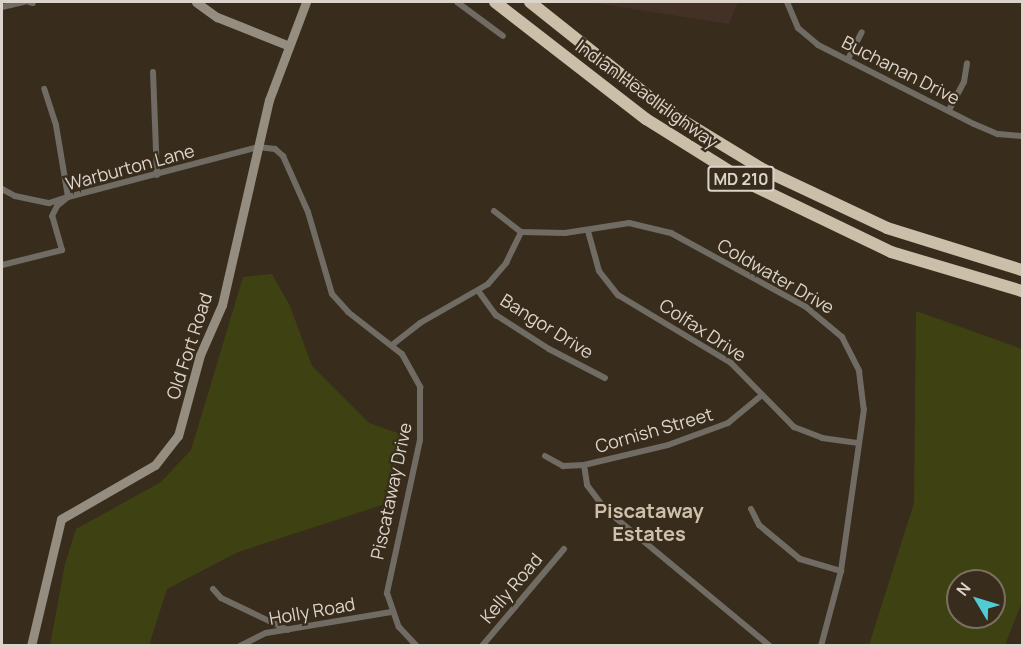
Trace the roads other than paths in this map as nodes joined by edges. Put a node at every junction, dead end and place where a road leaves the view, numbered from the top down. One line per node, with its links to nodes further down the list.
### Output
1 (24, 2): 8 (street)
2 (196, 2): 11 (main road)
3 (306, 2): 11 (main road, Old Fort Road)
4 (458, 2): 10 (street)
5 (495, 2): 27 (highway, Indian Head Highway / MD 210)
6 (530, 2): 26 (highway, Indian Head Highway / MD 210)
7 (787, 2): 12 (street, Buchanan Drive)
8 (2, 7)
9 (862, 32): 12 (street)
10 (503, 36)
11 (287, 45): 18 (main road, Old Fort Road)
12 (848, 59): 16 (street, Buchanan Drive)
13 (967, 63): 16 (street)
14 (153, 72): 19 (street)
15 (44, 88): 21 (street)
16 (949, 110): 17 (street, Buchanan Drive)
17 (1023, 136)
18 (258, 147): 19 (street, Warburton Lane); 29 (street, Piscataway Drive); 41 (main road, Old Fort Road)
19 (157, 175): 21 (street, Warburton Lane)
20 (2, 189): 21 (street)
21 (68, 197): 25 (street, Warburton Lane)
22 (494, 211): 23 (street)
23 (521, 231): 24 (street, Coldwater Drive); 28 (street)
24 (588, 231): 31 (street, Colfax Drive); 32 (street, Coldwater Drive)
25 (2, 265)
26 (1023, 270)
27 (1023, 291)
28 (479, 292): 29 (street); 30 (street, Bangor Drive)
29 (392, 345): 39 (street, Piscataway Drive)
30 (605, 378)
31 (762, 395): 32 (street, Colfax Drive); 34 (street, Cornish Street)
32 (859, 443): 37 (street, Coldwater Drive)
33 (545, 456): 34 (street, Cornish Street)
34 (584, 465): 45 (street)
35 (750, 509): 37 (street)
36 (564, 549): 44 (street, Kelly Road)
37 (842, 571): 46 (street, Coldwater Drive)
38 (213, 589): 40 (street)
39 (391, 612): 40 (street, Holly Road); 43 (street)
40 (288, 630): 42 (street, Holly Road)
41 (31, 645)
42 (240, 645)
43 (417, 645)
44 (482, 645)
45 (770, 645)
46 (820, 645)

